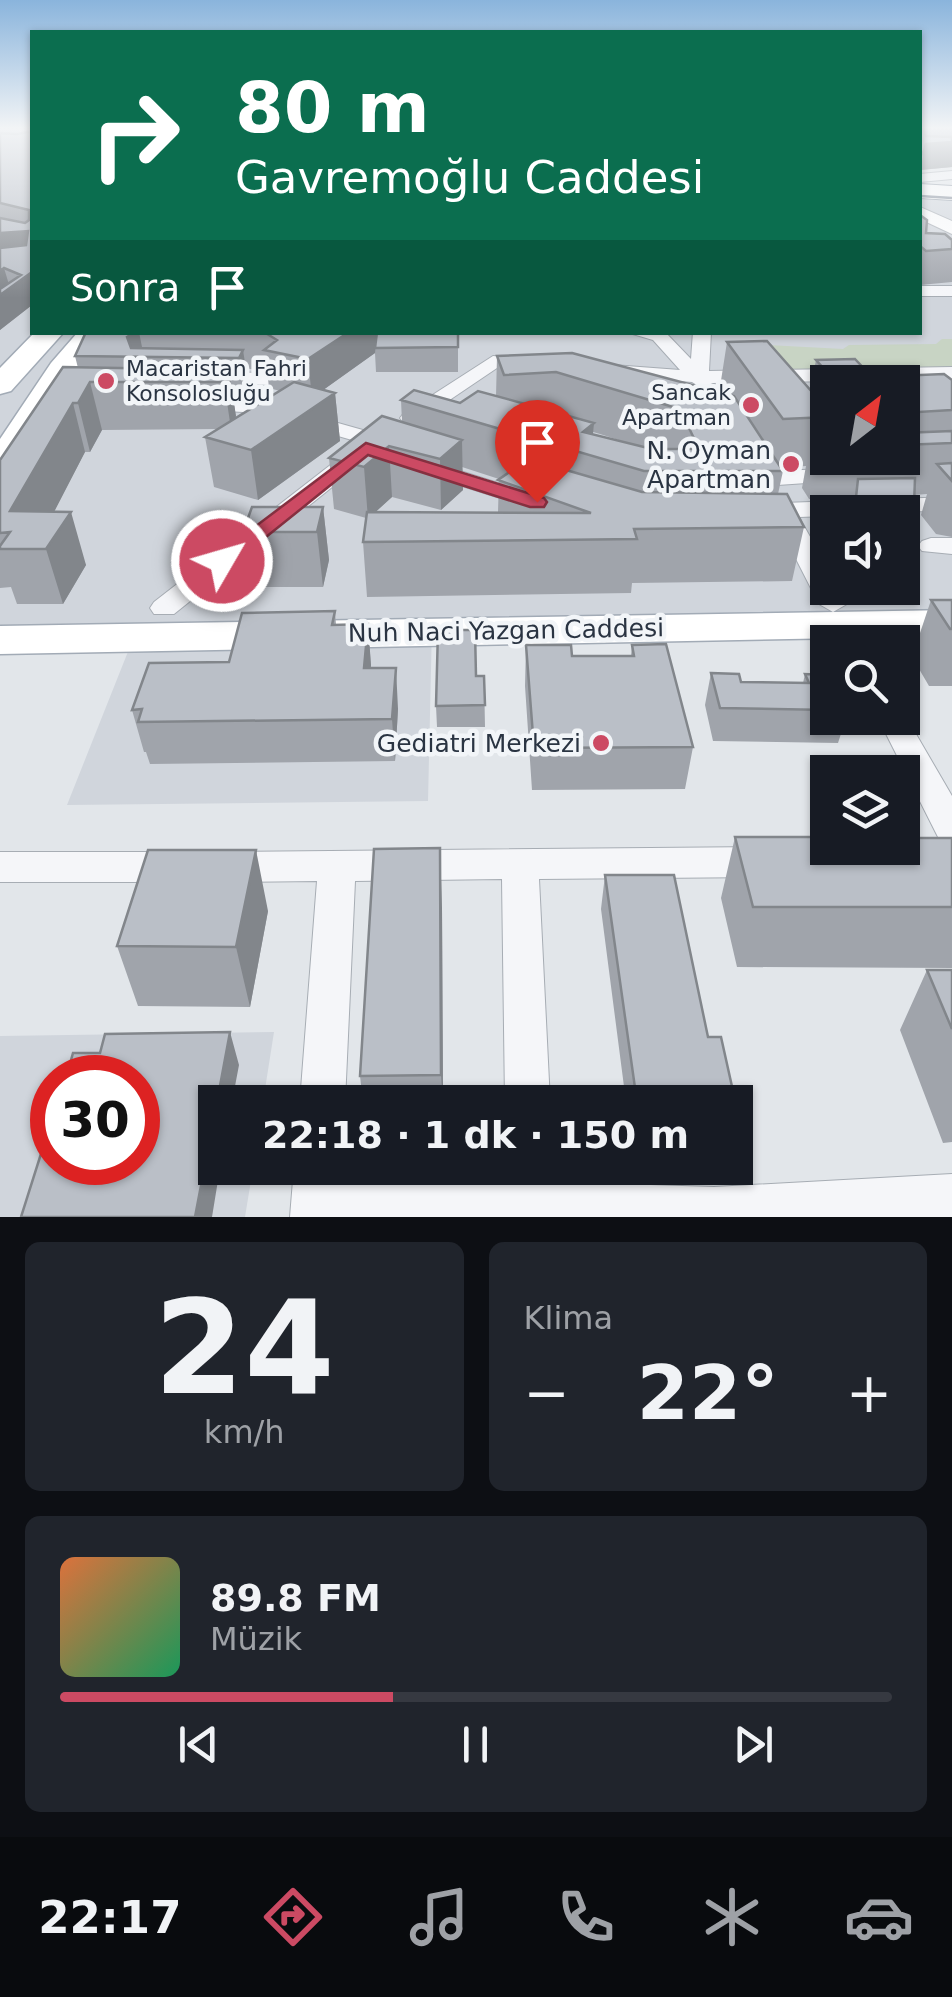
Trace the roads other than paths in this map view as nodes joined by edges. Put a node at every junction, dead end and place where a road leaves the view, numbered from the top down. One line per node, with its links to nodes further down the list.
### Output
1 (944, 185): 2 (highway)
2 (922, 198)
3 (952, 291): 4 (street)
4 (922, 292)
5 (47, 335): 18 (main road)
6 (57, 335): 26 (main road)
7 (90, 335): 28 (main road)
8 (92, 335): 30 (main road)
9 (659, 335): 15 (street)
10 (702, 335): 15 (street)
11 (549, 366): 27 (street)
12 (586, 369): 15 (street)
13 (952, 373): 14 (street)
14 (920, 374)
15 (699, 377): 19 (street); 25 (street)
16 (198, 378): 24 (street)
17 (810, 381): 19 (street)
18 (1, 382)
19 (774, 384): 20 (street)
20 (810, 392)
21 (920, 394): 22 (street)
22 (924, 398)
23 (168, 404): 24 (street)
24 (260, 406): 27 (street)
25 (717, 406)
26 (0, 410)
27 (370, 445): 32 (street); 37 (street)
28 (0, 464)
29 (810, 470): 33 (street)
30 (1, 500)
31 (952, 504): 33 (street)
32 (561, 510)
33 (783, 510): 35 (street)
34 (761, 536): 35 (street)
35 (797, 536): 40 (street)
36 (952, 602): 40 (main road, Nuh Naci Yazgan Caddesi)
37 (164, 608): 38 (main road, Nuh Naci Yazgan Caddesi); 40 (main road, Nuh Naci Yazgan Caddesi)
38 (0, 611)
39 (952, 623): 40 (main road, Nuh Naci Yazgan Caddesi)
40 (845, 624): 41 (main road, Nuh Naci Yazgan Caddesi)
41 (0, 640)
42 (903, 735): 43 (street)
43 (952, 829)
44 (795, 862): 45 (street)
45 (520, 864): 46 (street); 49 (street)
46 (337, 866): 47 (street); 48 (street)
47 (0, 867)
48 (323, 1085)
49 (527, 1085)
50 (531, 1187): 51 (street); 54 (street)
51 (316, 1194)
52 (952, 1198): 53 (street)
53 (900, 1209): 54 (street)
54 (715, 1214)

